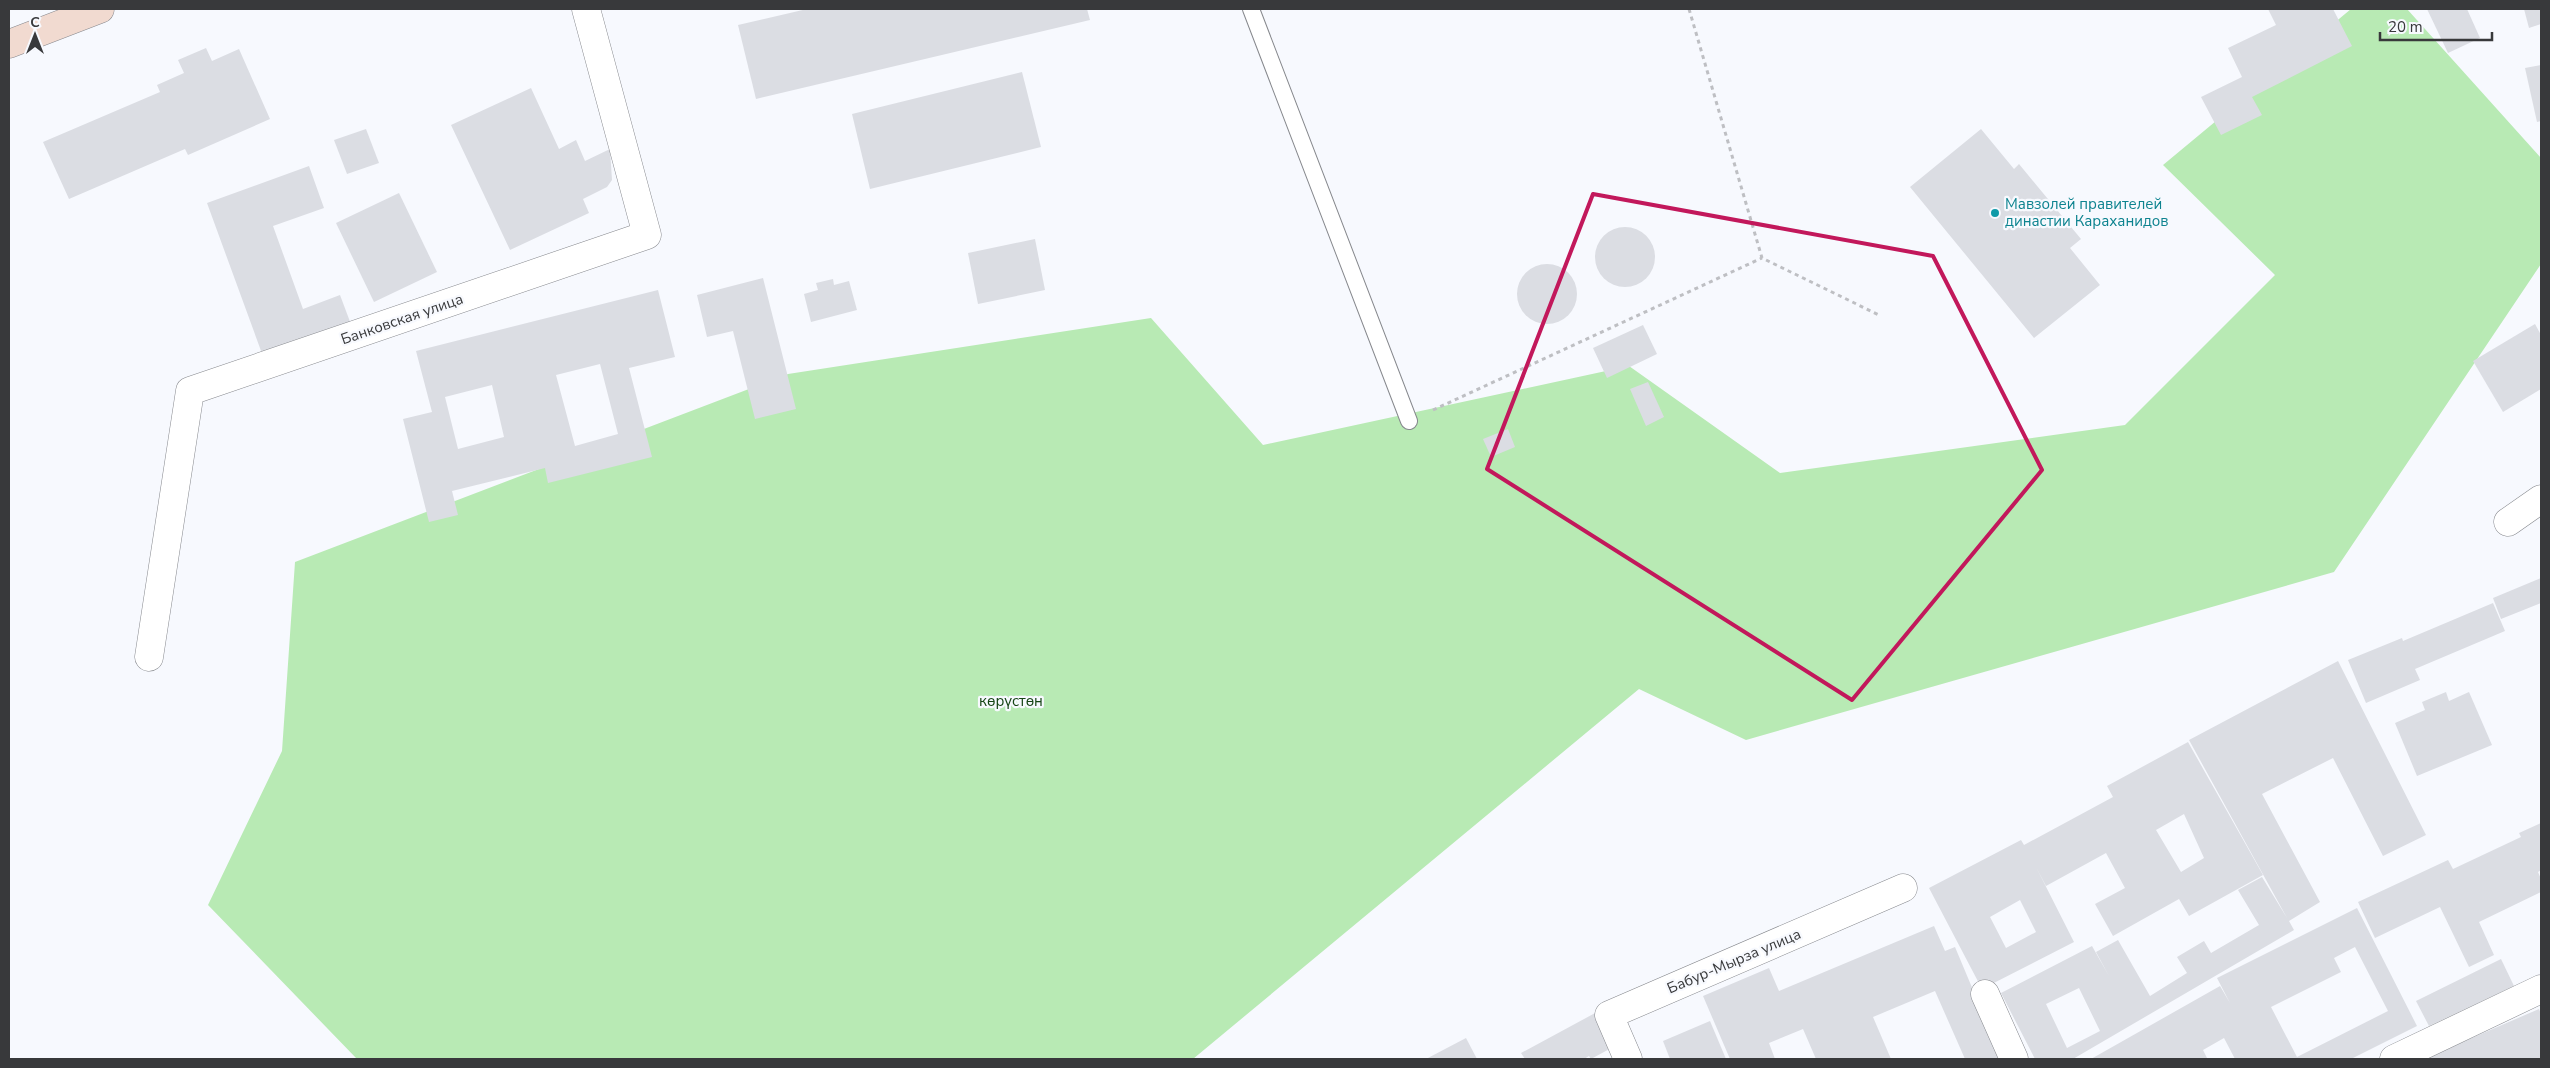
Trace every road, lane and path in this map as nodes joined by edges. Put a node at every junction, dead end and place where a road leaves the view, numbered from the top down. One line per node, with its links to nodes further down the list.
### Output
1 (100, 9): 5 (main road)
2 (586, 9): 11 (street, Банковская улица)
3 (1251, 9): 8 (lane)
4 (1689, 9): 6 (path)
5 (9, 44)
6 (1762, 258): 7 (path); 8 (path)
7 (1879, 315)
8 (1409, 420)
9 (2541, 499): 10 (street)
10 (2508, 522)
11 (149, 657)
12 (1903, 888): 15 (street, Бабур-Мырза улица)
13 (2541, 990): 17 (street)
14 (1985, 994): 16 (street)
15 (1628, 1059)
16 (2014, 1059)
17 (2394, 1059)

